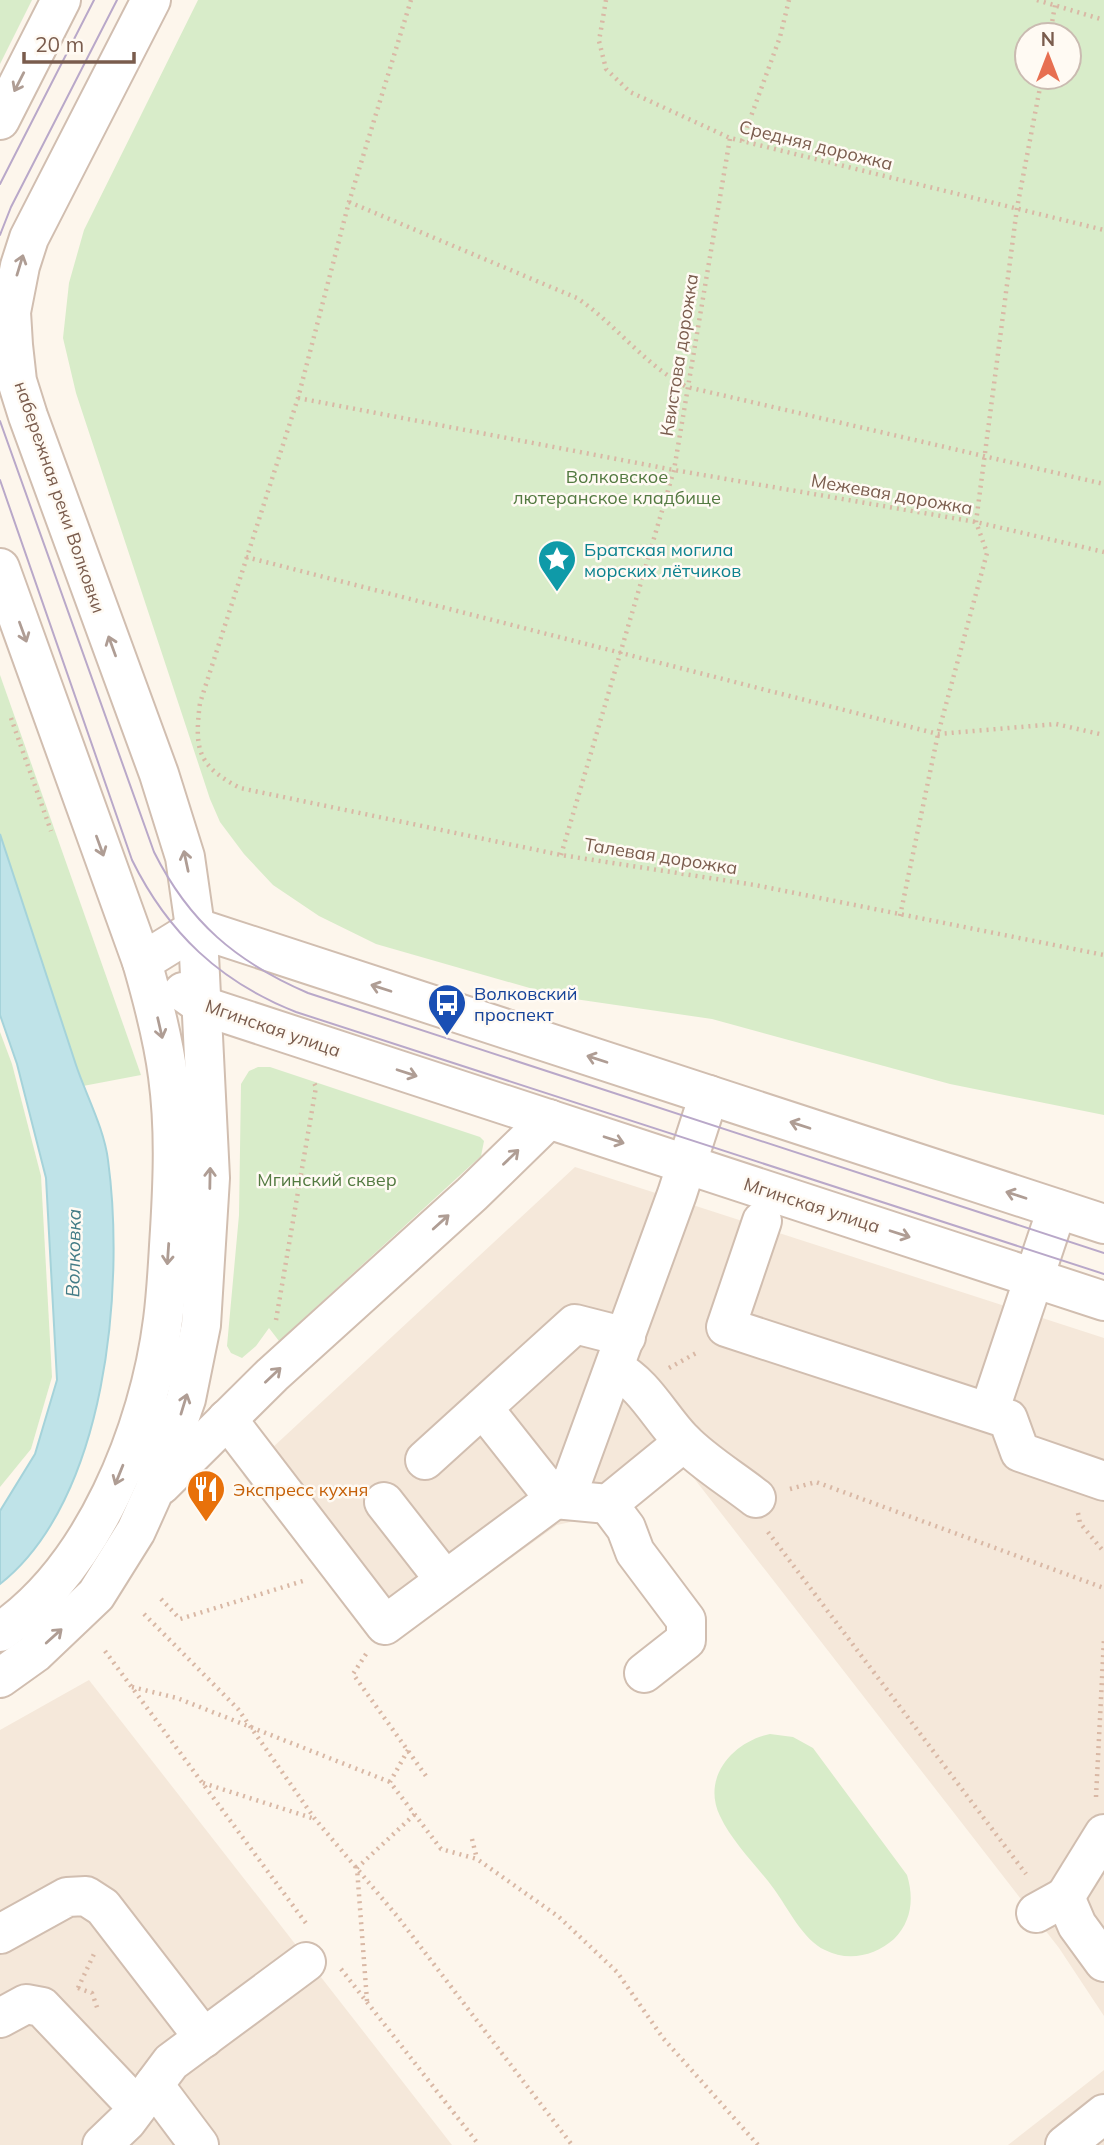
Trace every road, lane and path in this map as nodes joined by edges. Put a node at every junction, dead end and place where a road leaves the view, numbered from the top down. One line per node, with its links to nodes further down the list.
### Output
1 (61, 0): 11 (street, one-way to 11)
2 (151, 0): 31 (street, набережная реки Волковки, one-way to 2)
3 (411, 0): 14 (path)
4 (606, 0): 12 (path, Средняя дорожка)
5 (789, 0): 13 (path)
6 (1037, 0): 7 (path)
7 (1055, 5): 8 (path); 9 (path)
8 (1104, 20)
9 (1052, 21)
10 (1039, 91): 15 (path)
11 (0, 120)
12 (730, 138): 13 (path, Средняя дорожка); 17 (path, Квистова дорожка)
13 (742, 141): 15 (path, Средняя дорожка)
14 (349, 202): 17 (path); 18 (path)
15 (1017, 208): 16 (path, Средняя дорожка); 19 (path)
16 (1104, 230)
17 (687, 387): 19 (path); 20 (path, Квистова дорожка)
18 (298, 398): 20 (path, Межевая дорожка); 24 (path)
19 (985, 458): 21 (path); 22 (path)
20 (674, 470): 22 (path, Межевая дорожка); 26 (path, Квистова дорожка)
21 (1104, 484)
22 (976, 522): 23 (path, Межевая дорожка); 27 (path)
23 (1104, 552)
24 (246, 557): 26 (path); 29 (path, Талевая дорожка)
25 (0, 568): 33 (street, one-way to 33)
26 (621, 653): 27 (path); 29 (path, Квистова дорожка)
27 (938, 734): 28 (path); 30 (path)
28 (1104, 735)
29 (561, 855): 30 (path, Талевая дорожка)
30 (900, 916): 32 (path, Талевая дорожка)
31 (197, 928): 33 (street); 34 (street); 36 (street, one-way to 31)
32 (1104, 955)
33 (142, 962): 34 (street, Мгинская улица); 65 (street, one-way to 65)
34 (203, 1006): 37 (street, Мгинская улица, one-way to 37); 54 (street, one-way to 34)
35 (310, 1073): 44 (path)
36 (709, 1095): 38 (street); 39 (street, one-way to 36)
37 (549, 1119): 38 (street, Мгинская улица, one-way to 38); 49 (street, one-way to 37)
38 (686, 1164): 42 (street, Мгинская улица, one-way to 42); 46 (street)
39 (1056, 1209): 41 (street); 42 (street)
40 (762, 1221): 45 (street)
41 (1104, 1224)
42 (1034, 1278): 43 (street, Мгинская улица); 48 (street)
43 (1104, 1301)
44 (275, 1324)
45 (726, 1327): 46 (path); 48 (street)
46 (626, 1363): 47 (street); 50 (street); 56 (street)
47 (483, 1408): 51 (street); 56 (street)
48 (989, 1412): 52 (street)
49 (227, 1419): 54 (street); 59 (street)
50 (684, 1442): 55 (street); 58 (street)
51 (425, 1460)
52 (1104, 1481)
53 (817, 1482): 61 (path)
54 (154, 1492): 69 (street, one-way to 54)
55 (756, 1497): 82 (path)
56 (555, 1499): 58 (street); 60 (street)
57 (384, 1502): 60 (street)
58 (608, 1504): 68 (street)
59 (343, 1569): 62 (path); 64 (street)
60 (445, 1580): 64 (street)
61 (1104, 1588)
62 (161, 1600)
63 (144, 1614): 71 (path)
64 (385, 1625): 72 (path)
65 (0, 1632)
66 (1104, 1639): 79 (path)
67 (106, 1651): 70 (path)
68 (644, 1673)
69 (0, 1678)
70 (132, 1687): 71 (path); 75 (path)
71 (251, 1726): 74 (path); 77 (path)
72 (408, 1750): 73 (path); 74 (path)
73 (426, 1776)
74 (390, 1782): 76 (path)
75 (202, 1783): 77 (path); 84 (path)
76 (415, 1814): 80 (path); 81 (path)
77 (316, 1819): 81 (path)
78 (472, 1839): 80 (path)
79 (1099, 1840): 82 (street)
80 (477, 1859): 95 (path)
81 (356, 1868): 86 (path); 94 (path)
82 (1051, 1905): 85 (street)
83 (0, 1934): 88 (street)
84 (316, 1950): 86 (path); 88 (street)
85 (1104, 1962)
86 (367, 2002): 93 (path)
87 (0, 2018): 89 (street)
88 (204, 2038): 89 (street)
89 (145, 2096): 91 (street); 92 (street)
90 (1104, 2114): 96 (street)
91 (102, 2145)
92 (199, 2145)
93 (478, 2145)
94 (572, 2145)
95 (758, 2145)
96 (1065, 2145)

